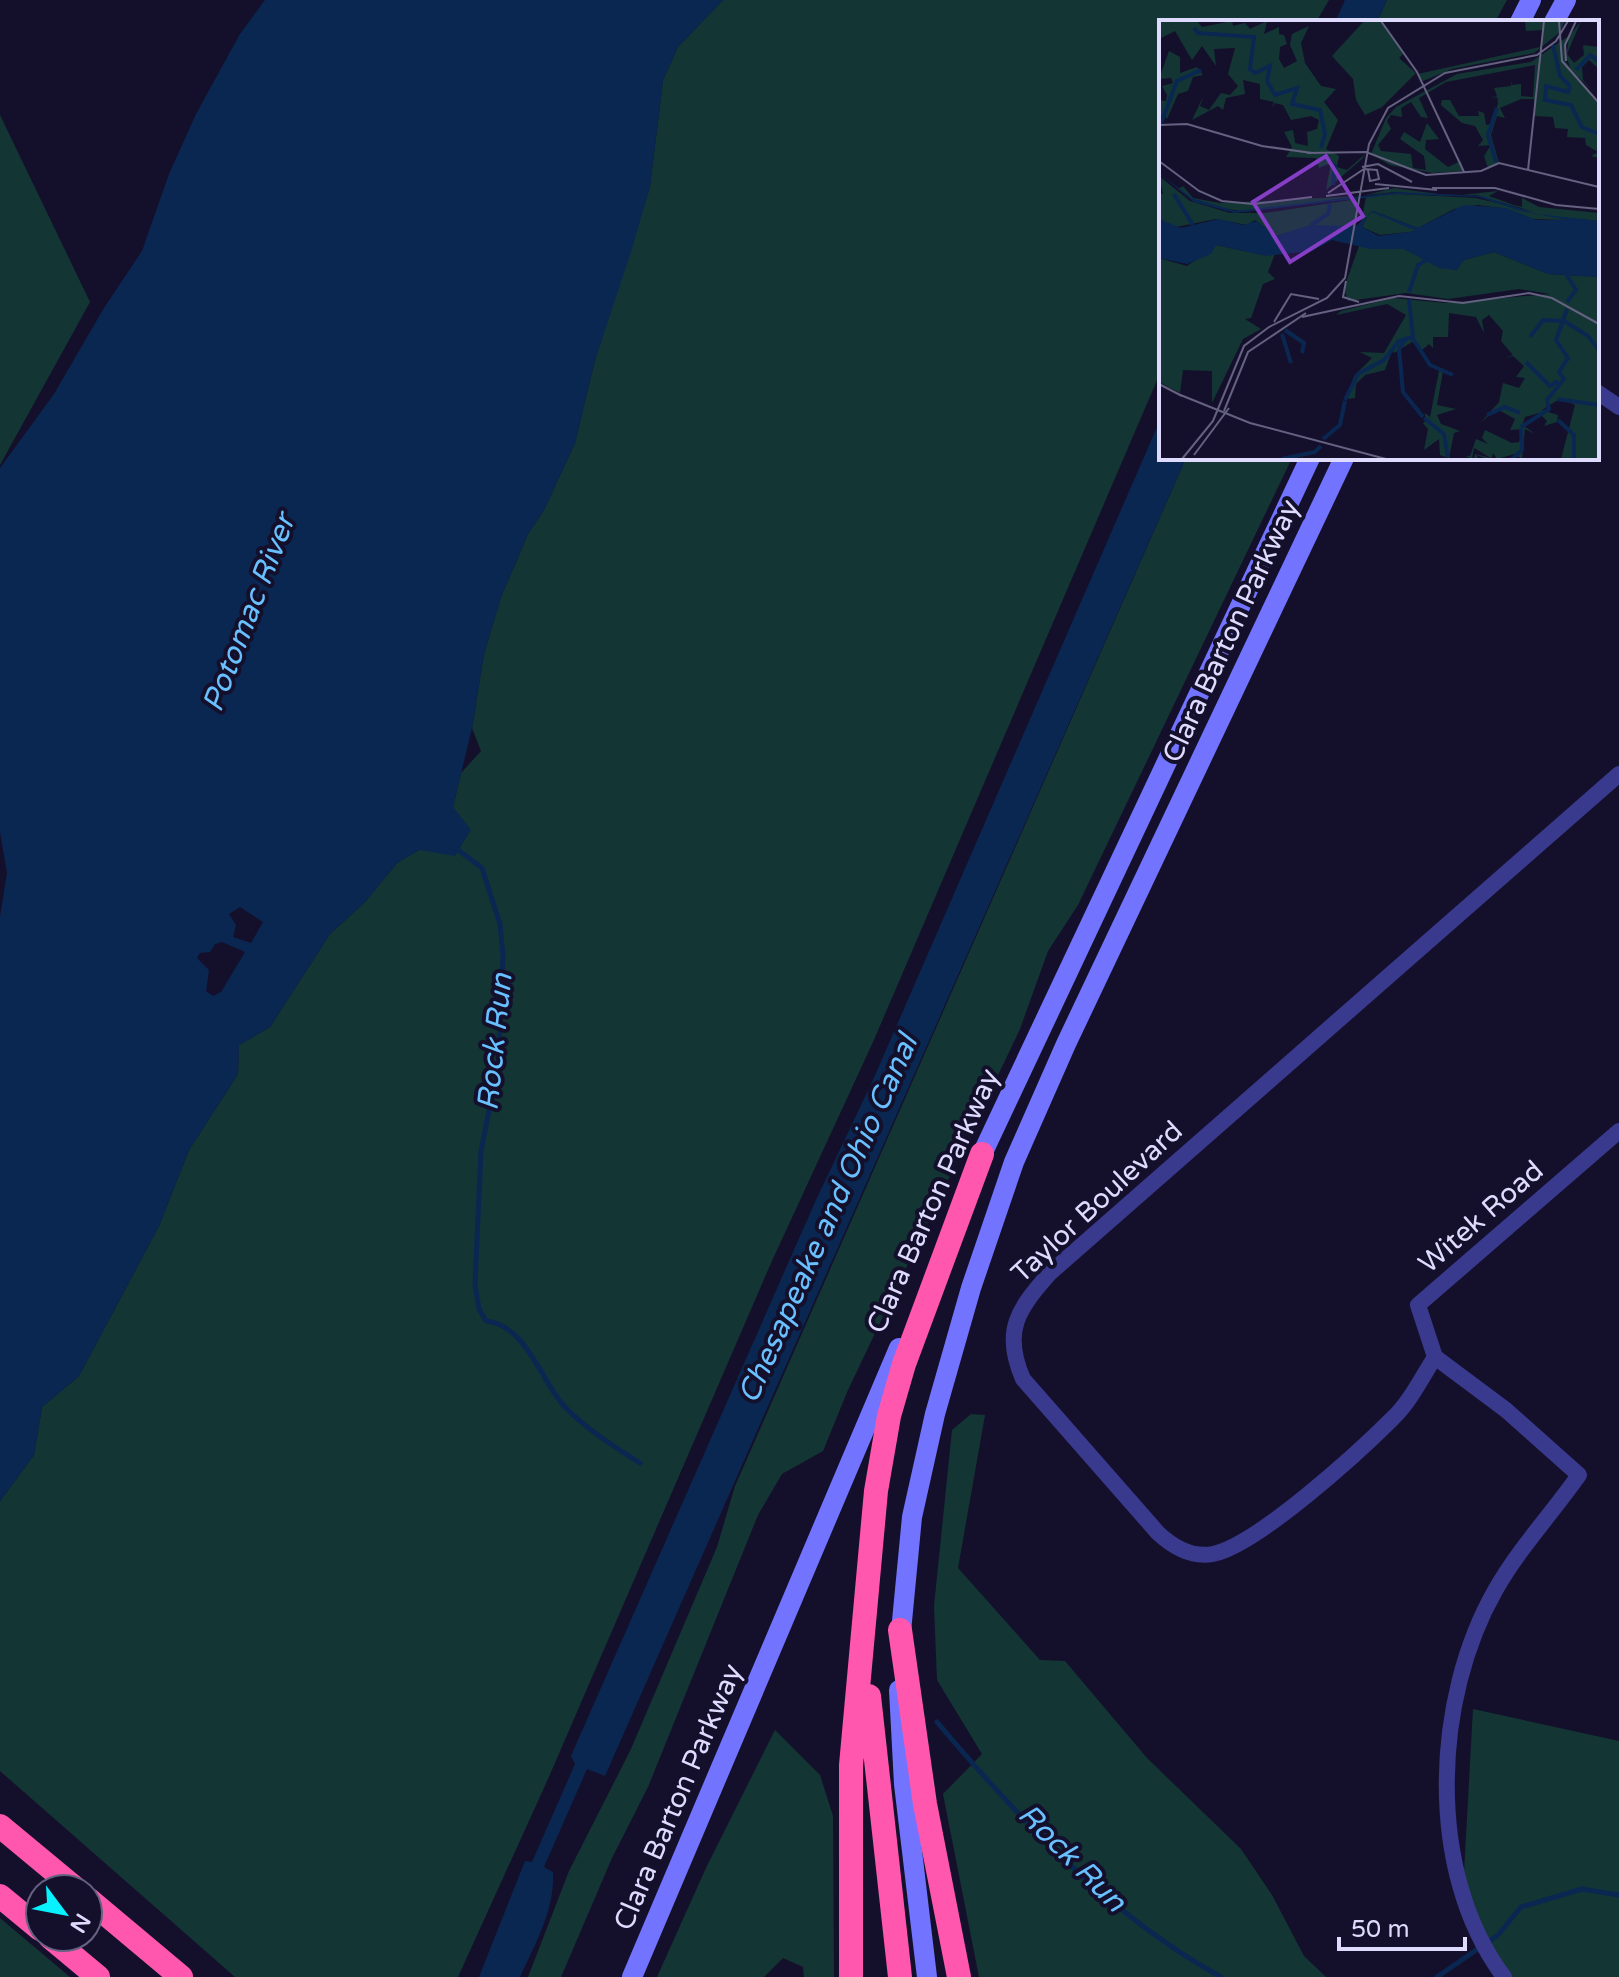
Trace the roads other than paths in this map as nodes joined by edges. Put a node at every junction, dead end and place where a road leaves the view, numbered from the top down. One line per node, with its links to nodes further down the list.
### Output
1 (1531, 0): 3 (main road)
2 (1566, 0): 4 (main road)
3 (1521, 20)
4 (1555, 20)
5 (1599, 393): 6 (street)
6 (1619, 407)
7 (1309, 460): 11 (main road, Clara Barton Parkway)
8 (1343, 460): 14 (main road, Clara Barton Parkway)
9 (1619, 774): 12 (street, Taylor Boulevard)
10 (1619, 1131): 12 (street, Witek Road)
11 (982, 1154): 13 (highway); 26 (main road, Clara Barton Parkway)
12 (1435, 1357): 22 (street)
13 (869, 1573): 27 (highway); 28 (highway)
14 (900, 1630): 29 (main road, Clara Barton Parkway); 30 (highway)
15 (0, 1826): 16 (highway)
16 (57, 1873)
17 (0, 1896): 19 (highway)
18 (104, 1912): 21 (highway)
19 (24, 1916)
20 (69, 1953): 23 (highway)
21 (155, 1955): 24 (highway); 25 (highway)
22 (1502, 1974)
23 (98, 1977)
24 (181, 1977)
25 (188, 1977)
26 (632, 1977)
27 (851, 1977)
28 (900, 1977)
29 (927, 1977)
30 (959, 1977)

